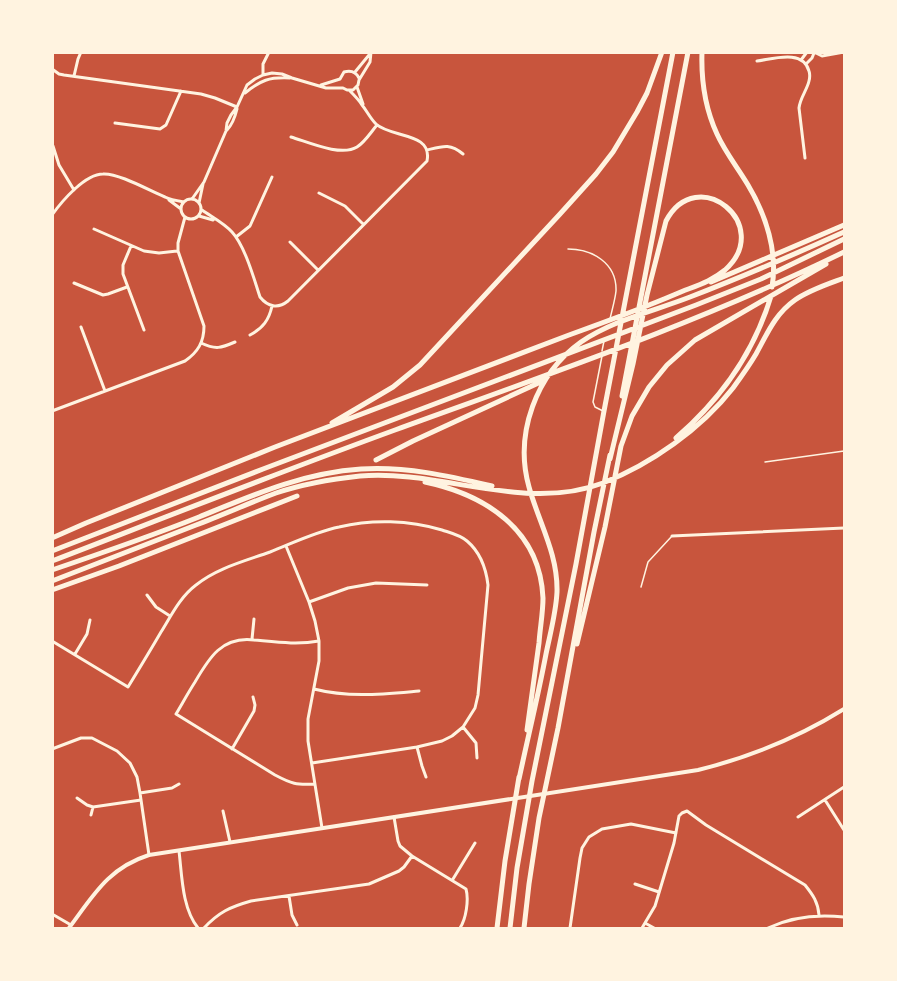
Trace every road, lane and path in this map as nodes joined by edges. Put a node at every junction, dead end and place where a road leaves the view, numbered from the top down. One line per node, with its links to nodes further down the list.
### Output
1 (81, 52): 17 (street)
2 (269, 52): 16 (street)
3 (662, 52): 81 (highway)
4 (673, 52): 71 (highway)
5 (688, 52): 84 (highway)
6 (702, 52): 83 (highway)
7 (807, 52): 11 (street)
8 (371, 53): 15 (street); 20 (street)
9 (814, 53): 10 (street); 13 (street)
10 (843, 54)
11 (801, 60): 12 (street); 13 (street)
12 (757, 61)
13 (806, 64): 35 (street)
14 (52, 69): 17 (street)
15 (355, 72): 19 (street); 20 (street)
16 (263, 75): 18 (street); 26 (street)
17 (74, 77): 24 (street)
18 (292, 78): 21 (street); 26 (street)
19 (340, 79): 21 (street); 23 (street)
20 (359, 80): 22 (street)
21 (319, 86): 23 (street)
22 (357, 87): 25 (street); 27 (street)
23 (343, 88): 25 (street)
24 (181, 91): 28 (street); 29 (street)
25 (350, 91): 27 (street)
26 (243, 94): 28 (street)
27 (363, 106): 30 (street)
28 (237, 107): 37 (street)
29 (115, 123)
30 (377, 125): 31 (street); 33 (street)
31 (291, 137)
32 (53, 146): 38 (street)
33 (427, 150): 34 (street); 51 (street)
34 (463, 154)
35 (805, 158)
36 (272, 177): 56 (street)
37 (204, 182): 41 (street); 43 (street)
38 (74, 190): 40 (street); 46 (street)
39 (319, 193): 51 (street)
40 (168, 199): 42 (street); 44 (street)
41 (192, 199): 42 (street); 43 (street)
42 (184, 202): 44 (street)
43 (199, 203): 45 (street)
44 (181, 209): 48 (street)
45 (202, 210): 47 (street); 50 (street)
46 (52, 215)
47 (199, 216): 49 (street); 50 (street)
48 (185, 217): 49 (street); 54 (street)
49 (190, 219): 54 (street)
50 (217, 221): 56 (street)
51 (364, 225): 65 (street)
52 (844, 225): 63 (highway)
53 (94, 229): 59 (street)
54 (181, 230): 61 (street)
55 (844, 232): 63 (highway)
56 (236, 237): 70 (street)
57 (844, 239): 94 (highway)
58 (290, 242): 65 (street)
59 (131, 246): 61 (street); 68 (street)
60 (568, 249): 80 (lane)
61 (177, 250): 76 (street)
62 (843, 252): 77 (highway); 115 (highway)
63 (785, 254): 64 (highway)
64 (761, 265): 69 (highway); 122 (highway)
65 (318, 270): 70 (street)
66 (844, 278): 83 (highway)
67 (74, 283): 68 (street)
68 (127, 287): 73 (street)
69 (664, 299): 71 (highway); 84 (highway)
70 (272, 306): 74 (street)
71 (622, 315): 80 (highway); 81 (highway)
72 (81, 327): 78 (street)
73 (144, 330)
74 (250, 335)
75 (235, 342): 76 (street)
76 (201, 344): 78 (street)
77 (584, 361): 85 (highway); 95 (highway)
78 (105, 391): 79 (street)
79 (54, 409)
80 (604, 411): 157 (highway)
81 (301, 437): 92 (highway)
82 (844, 451): 86 (lane)
83 (654, 456): 88 (highway)
84 (610, 459): 115 (highway)
85 (376, 460)
86 (765, 462)
87 (403, 478): 88 (highway); 97 (highway); 122 (highway)
88 (514, 491): 96 (highway)
89 (297, 496): 100 (highway)
90 (844, 528): 91 (street)
91 (672, 536): 99 (lane)
92 (52, 538)
93 (286, 546): 102 (street); 103 (street); 114 (street)
94 (52, 551)
95 (52, 561)
96 (52, 570)
97 (52, 581)
98 (427, 585): 102 (street)
99 (640, 587)
100 (52, 590)
101 (147, 595): 103 (street)
102 (309, 602): 108 (street)
103 (170, 616): 109 (street)
104 (254, 619): 106 (street)
105 (90, 620): 109 (street)
106 (252, 639): 108 (street); 118 (street)
107 (52, 641): 109 (street)
108 (319, 641): 110 (street)
109 (75, 654)
110 (314, 689): 111 (street); 120 (street)
111 (420, 691)
112 (253, 697): 118 (street)
113 (844, 709): 133 (street)
114 (463, 727): 116 (street); 119 (street)
115 (558, 728): 158 (highway)
116 (417, 747): 120 (street); 121 (street)
117 (52, 749): 126 (street)
118 (232, 749): 123 (street)
119 (477, 758)
120 (312, 762): 123 (street)
121 (426, 777)
122 (519, 779): 156 (highway)
123 (315, 783): 135 (street)
124 (178, 784): 126 (street)
125 (844, 787): 129 (street)
126 (140, 793): 128 (street)
127 (77, 798): 130 (street)
128 (141, 800): 130 (street); 141 (street)
129 (825, 800): 134 (street); 136 (street)
130 (93, 807): 132 (street)
131 (224, 811): 138 (street)
132 (92, 814)
133 (394, 817): 135 (street); 142 (street)
134 (798, 817)
135 (322, 828): 138 (street)
136 (844, 830)
137 (676, 833): 145 (street); 148 (street); 159 (street)
138 (230, 842): 140 (street)
139 (475, 843): 143 (street)
140 (178, 851): 141 (street); 153 (street)
141 (149, 855): 152 (street)
142 (412, 856): 143 (street); 146 (street)
143 (453, 879): 155 (street)
144 (635, 884): 145 (street)
145 (659, 892): 150 (street)
146 (289, 896): 151 (street); 154 (street)
147 (52, 914): 152 (street)
148 (819, 915): 149 (street); 162 (street)
149 (844, 917)
150 (645, 923): 160 (street); 161 (street)
151 (297, 925)
152 (70, 927)
153 (198, 928)
154 (204, 928)
155 (460, 928)
156 (497, 928)
157 (510, 928)
158 (524, 928)
159 (570, 928)
160 (642, 928)
161 (654, 928)
162 (768, 928)

